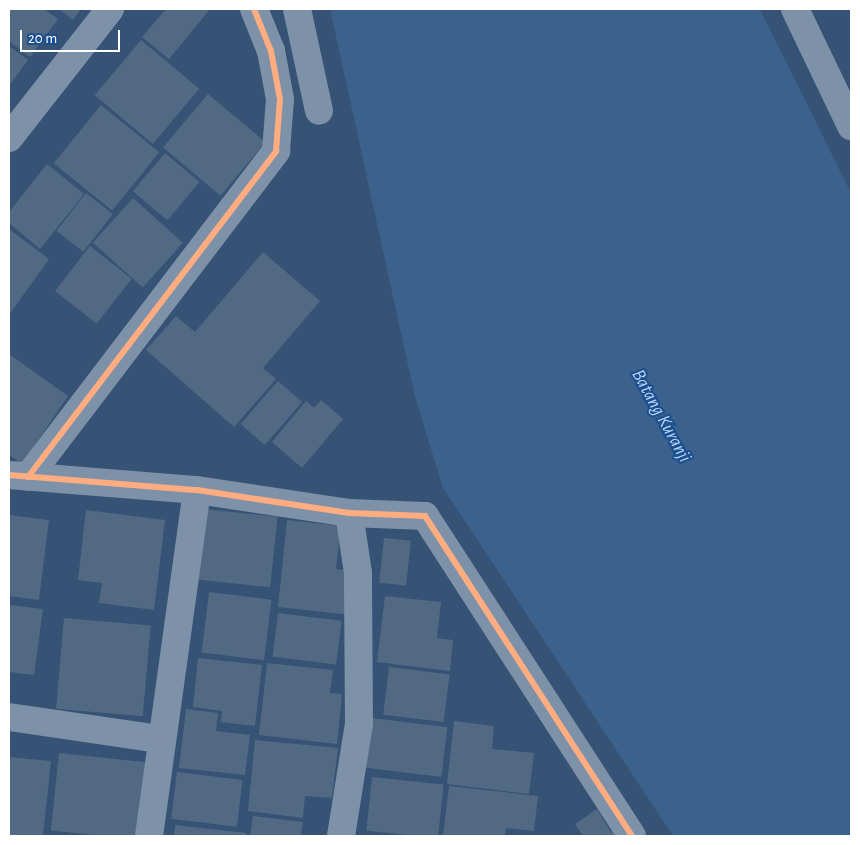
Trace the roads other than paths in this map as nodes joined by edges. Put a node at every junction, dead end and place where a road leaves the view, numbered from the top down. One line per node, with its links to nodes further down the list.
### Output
1 (110, 9): 7 (street)
2 (254, 9): 8 (street)
3 (297, 9): 5 (street)
4 (795, 9): 6 (street)
5 (319, 111)
6 (851, 126)
7 (9, 138)
8 (18, 476): 9 (street)
9 (197, 490): 10 (street); 12 (street)
10 (349, 513): 14 (street); 15 (street)
11 (9, 717): 12 (street)
12 (160, 739): 13 (street)
13 (149, 836)
14 (341, 836)
15 (632, 836)

